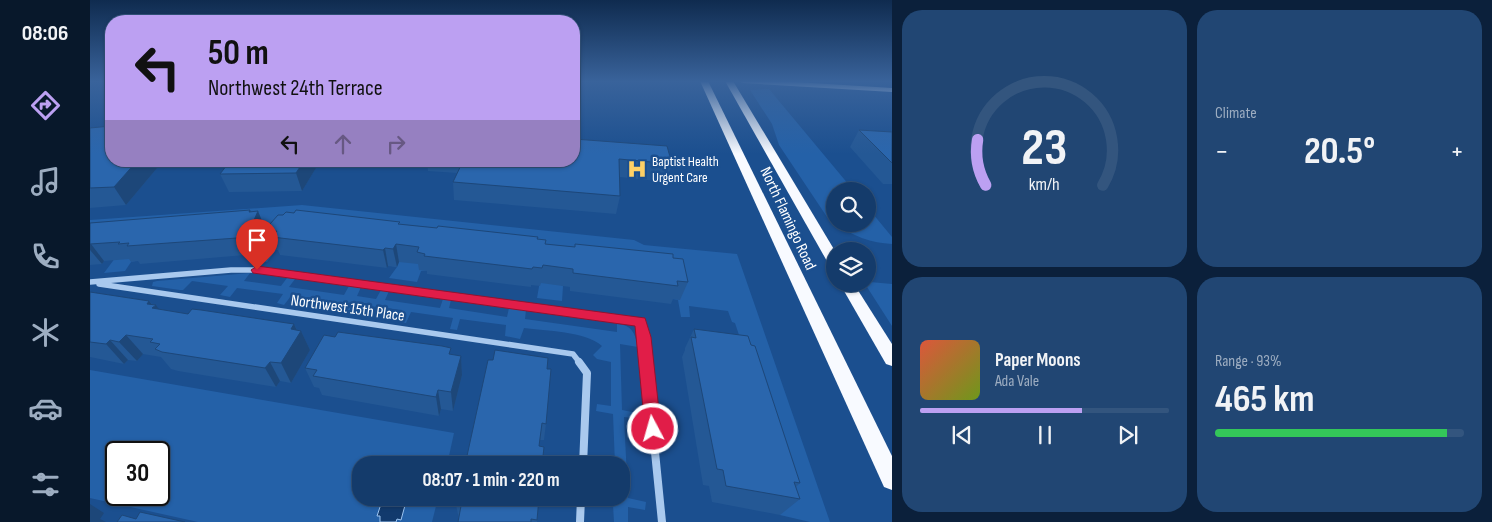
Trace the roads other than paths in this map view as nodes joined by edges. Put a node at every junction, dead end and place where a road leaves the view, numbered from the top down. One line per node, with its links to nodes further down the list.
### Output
1 (716, 105): 8 (highway, North Flamingo Road)
2 (743, 105): 3 (highway, North Flamingo Road)
3 (826, 248)
4 (90, 282): 7 (street, Northwest 15th Place); 11 (street)
5 (852, 292): 6 (highway)
6 (892, 359)
7 (583, 456)
8 (892, 479)
9 (581, 506): 10 (street)
10 (580, 522)
11 (662, 522)

